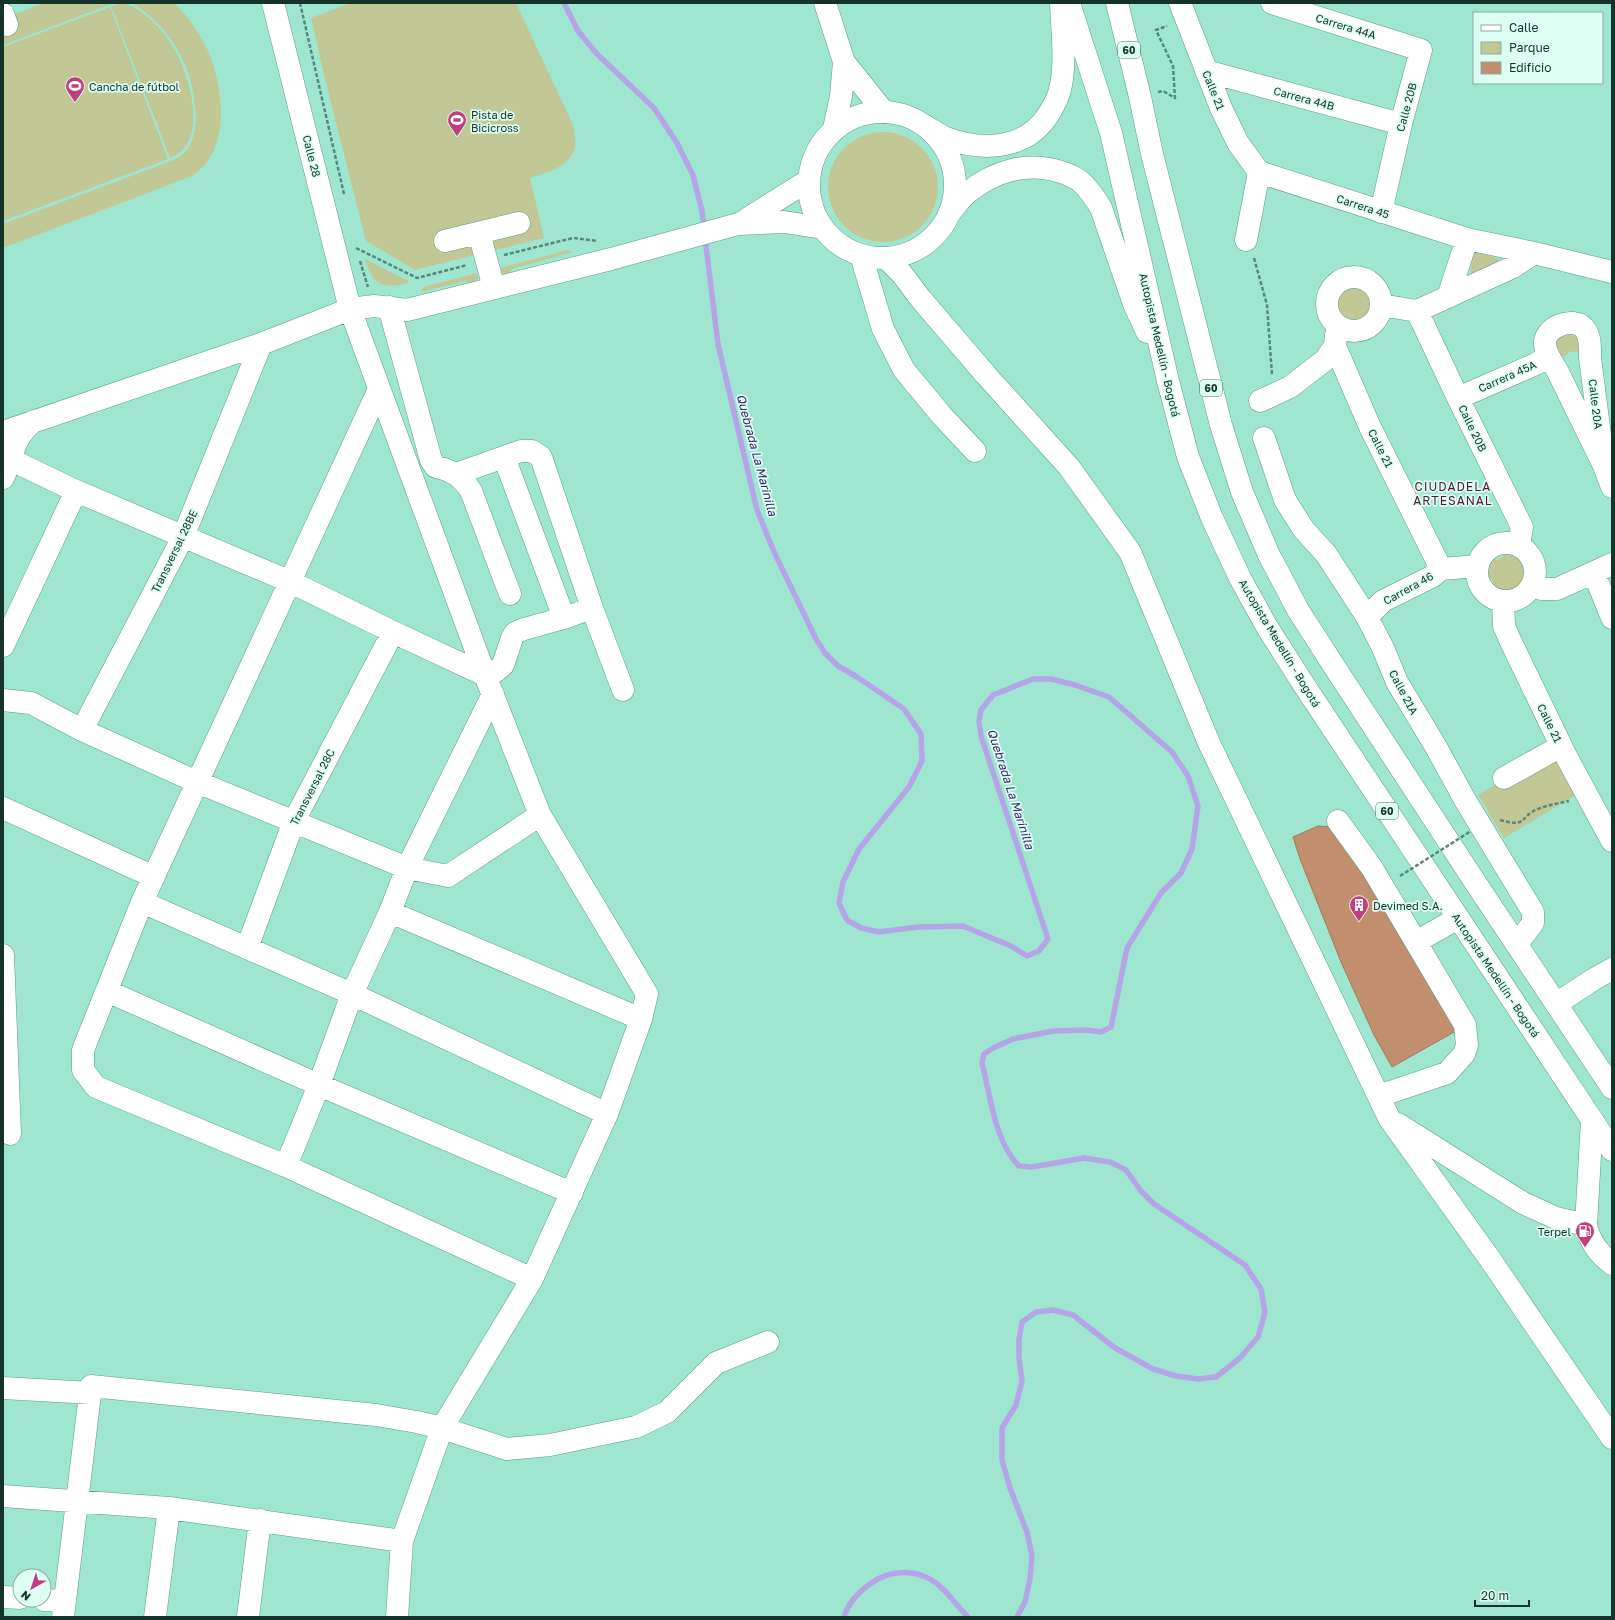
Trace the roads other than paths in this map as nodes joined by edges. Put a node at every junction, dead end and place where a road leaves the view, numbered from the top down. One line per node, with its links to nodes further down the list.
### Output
1 (11, 3): 9 (main road)
2 (273, 3): 36 (main road, Calle 28)
3 (825, 3): 11 (main road)
4 (1061, 3): 15 (main road)
5 (1069, 3): 42 (main road, Autopista Medellín - Bogotá / 60)
6 (1117, 3): 89 (main road, 60)
7 (1180, 3): 12 (main road, Calle 21)
8 (1272, 3): 10 (main road, Carrera 44A)
9 (4, 15)
10 (1421, 50): 14 (main road, Calle 20B)
11 (844, 62): 13 (main road); 16 (main road)
12 (1206, 71): 14 (main road, Carrera 44B); 17 (main road, Calle 21)
13 (884, 112): 15 (main road); 16 (main road)
14 (1401, 124): 19 (main road, Calle 20B)
15 (925, 126): 20 (main road)
16 (834, 130): 18 (main road)
17 (1259, 172): 19 (main road, Carrera 45); 25 (main road)
18 (809, 180): 22 (main road); 23 (main road)
19 (1381, 212): 26 (main road, Carrera 45)
20 (949, 214): 30 (main road); 42 (main road)
21 (518, 223): 24 (main road)
22 (729, 227): 23 (main road); 32 (main road)
23 (823, 228): 29 (main road)
24 (479, 233): 27 (main road); 32 (main road)
25 (1246, 240)
26 (1467, 240): 28 (main road, Carrera 45); 33 (main road)
27 (445, 242)
28 (1534, 253): 31 (main road, Carrera 45); 33 (main road)
29 (861, 255): 30 (main road); 49 (main road)
30 (886, 258): 99 (main road)
31 (1612, 272)
32 (494, 288): 35 (main road)
33 (1448, 297): 37 (main road)
34 (1381, 305): 37 (main road); 38 (main road); 38 (main road)
35 (382, 307): 36 (main road); 53 (main road)
36 (350, 309): 39 (main road); 43 (main road, Calle 28)
37 (1417, 310): 44 (main road, Calle 20B)
38 (1336, 336): 45 (main road); 60 (main road, Calle 21)
39 (261, 344): 46 (main road); 56 (main road, Transversal 28BE)
40 (1590, 349): 41 (main road, Carrera 45A); 41 (main road, Carrera 45A); 52 (main road, Calle 20A)
41 (1553, 363): 44 (main road, Carrera 45A); 52 (main road, Calle 20A)
42 (1168, 381): 87 (main road, Autopista Medellín - Bogotá / 60)
43 (379, 389): 61 (main road); 71 (main road, Calle 28)
44 (1458, 398): 57 (main road, Calle 20B)
45 (1260, 401)
46 (36, 419): 47 (main road); 51 (main road)
47 (3, 432)
48 (1264, 438): 66 (main road, Calle 21A)
49 (975, 451)
50 (504, 457): 53 (main road); 65 (main road); 67 (main road)
51 (5, 465): 55 (main road)
52 (1604, 466): 54 (main road, Calle 20A)
53 (456, 474): 63 (main road)
54 (1612, 487)
55 (76, 491): 56 (main road); 70 (main road)
56 (183, 537): 61 (main road); 74 (main road, Transversal 28BE)
57 (1519, 546): 58 (main road); 62 (main road)
58 (1478, 566): 60 (main road, Carrera 46); 64 (main road)
59 (1603, 568): 62 (main road); 68 (main road)
60 (1441, 569): 66 (main road, Carrera 46)
61 (291, 582): 69 (main road); 77 (main road)
62 (1533, 584): 64 (main road)
63 (510, 594)
64 (1503, 601): 75 (main road, Calle 21)
65 (592, 608): 67 (main road); 72 (main road)
66 (1367, 617): 89 (main road, Calle 21A)
67 (564, 618): 71 (main road)
68 (1612, 618)
69 (393, 632): 71 (main road); 81 (main road, Transversal 28C)
70 (3, 646)
71 (489, 684): 79 (main road, Calle 28); 83 (main road)
72 (623, 690)
73 (3, 700): 74 (main road)
74 (82, 730): 77 (main road)
75 (1561, 746): 76 (main road); 82 (main road, Calle 21)
76 (1504, 778)
77 (197, 782): 81 (main road); 84 (main road)
78 (3, 808): 84 (main road)
79 (540, 815): 83 (main road); 96 (main road, Calle 28)
80 (1338, 820): 88 (main road)
81 (294, 821): 83 (main road); 90 (main road, Transversal 28C)
82 (1612, 841)
83 (407, 868): 86 (main road)
84 (154, 877): 85 (main road)
85 (142, 902): 90 (main road); 93 (main road)
86 (390, 912): 94 (main road); 96 (main road)
87 (1458, 918): 88 (main road); 102 (main road, Autopista Medellín - Bogotá / 60)
88 (1416, 942): 99 (main road)
89 (1517, 944): 95 (main road, 60)
90 (247, 948): 94 (main road)
91 (3, 955): 103 (main road)
92 (1612, 970): 95 (main road)
93 (107, 991): 97 (main road); 105 (main road)
94 (352, 994): 97 (main road); 100 (main road)
95 (1556, 1004): 98 (main road, 60)
96 (641, 1019): 100 (main road, Calle 28)
97 (319, 1085): 105 (main road); 106 (main road)
98 (1612, 1088)
99 (1379, 1096): 101 (main road)
100 (607, 1114): 106 (main road, Calle 28)
101 (1389, 1118): 107 (main road); 114 (main road)
102 (1592, 1120): 104 (main road, Autopista Medellín - Bogotá / 60); 107 (main road)
103 (10, 1134)
104 (1612, 1150)
105 (286, 1166): 109 (main road)
106 (572, 1193): 109 (main road, Calle 28)
107 (1586, 1224): 108 (main road)
108 (1612, 1264)
109 (532, 1279): 113 (main road, Calle 28)
110 (768, 1342): 113 (main road)
111 (3, 1388): 112 (main road)
112 (91, 1393): 113 (main road); 116 (main road)
113 (442, 1428): 119 (main road, Calle 28)
114 (1612, 1438)
115 (3, 1496): 116 (main road)
116 (77, 1501): 117 (main road); 120 (main road)
117 (169, 1508): 118 (main road); 121 (main road)
118 (260, 1520): 119 (main road); 122 (main road)
119 (402, 1541): 123 (main road, Calle 28)
120 (57, 1606)
121 (155, 1617)
122 (248, 1617)
123 (396, 1617)

